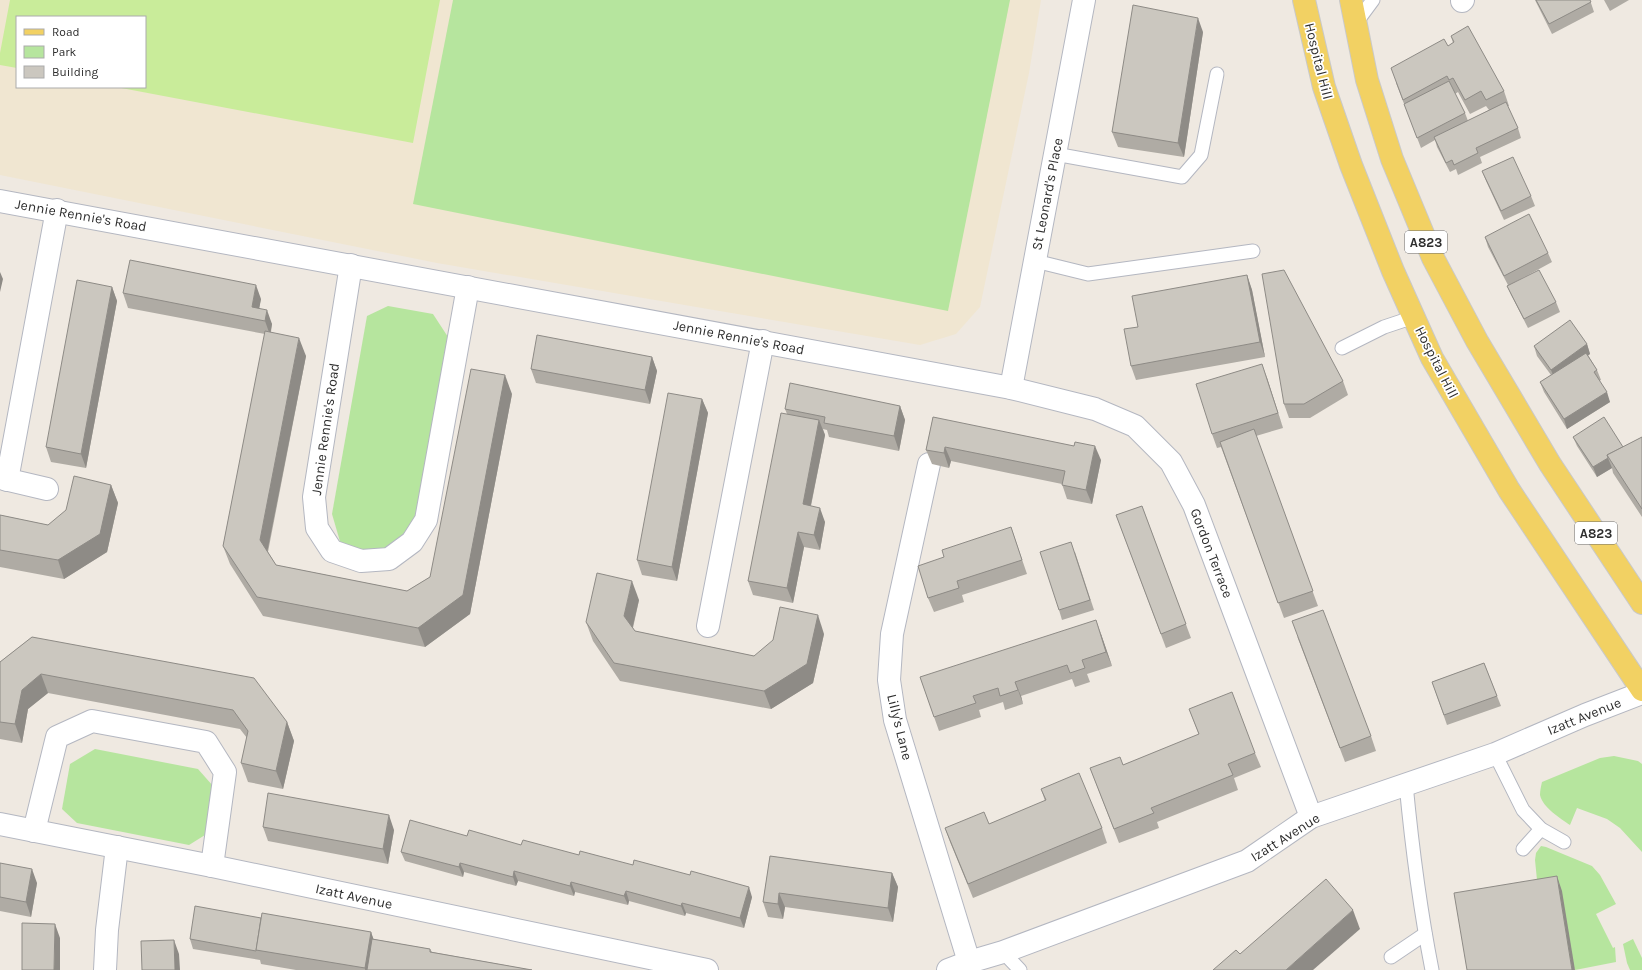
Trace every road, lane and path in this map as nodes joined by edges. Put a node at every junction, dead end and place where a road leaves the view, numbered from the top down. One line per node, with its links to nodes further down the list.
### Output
1 (1084, 0): 7 (street, St Leonard's Place)
2 (1304, 0): 14 (main road, Hospital Hill / A823)
3 (1351, 0): 5 (main road, A823)
4 (1372, 0): 5 (lane)
5 (1356, 23): 21 (main road, A823)
6 (1218, 74): 7 (lane)
7 (1055, 154): 11 (street, St Leonard's Place)
8 (0, 201): 9 (street, Jennie Rennie's Road)
9 (57, 210): 12 (street, Jennie Rennie's Road); 19 (street)
10 (1253, 250): 11 (lane)
11 (1035, 261): 17 (street, St Leonard's Place)
12 (350, 265): 13 (street, Jennie Rennie's Road); 13 (street, Jennie Rennie's Road)
13 (468, 287): 15 (street, Jennie Rennie's Road)
14 (1414, 317): 16 (lane); 23 (main road, Hospital Hill / A823)
15 (763, 341): 17 (street, Jennie Rennie's Road); 22 (street)
16 (1342, 348)
17 (1011, 388): 27 (street, Gordon Terrace)
18 (929, 464): 38 (street, Lilly's Lane)
19 (3, 479): 20 (street)
20 (47, 488)
21 (1642, 603)
22 (708, 626)
23 (1642, 690)
24 (1642, 693): 25 (street, Izatt Avenue)
25 (1495, 754): 26 (street, Izatt Avenue); 29 (lane)
26 (1406, 784): 27 (street, Izatt Avenue); 35 (lane)
27 (1312, 817): 36 (street, Izatt Avenue)
28 (0, 824): 30 (street, Izatt Avenue)
29 (1541, 829): 31 (lane); 33 (lane)
30 (34, 831): 32 (street, Izatt Avenue); 34 (street)
31 (1564, 842)
32 (117, 847): 34 (street, Izatt Avenue); 39 (street)
33 (1523, 850)
34 (212, 866): 40 (street, Izatt Avenue)
35 (1425, 934): 37 (lane); 43 (lane)
36 (1003, 952): 38 (street, Izatt Avenue); 42 (lane)
37 (1391, 957)
38 (969, 962): 41 (street, Izatt Avenue)
39 (105, 970)
40 (707, 970)
41 (948, 970)
42 (1020, 970)
43 (1432, 970)

